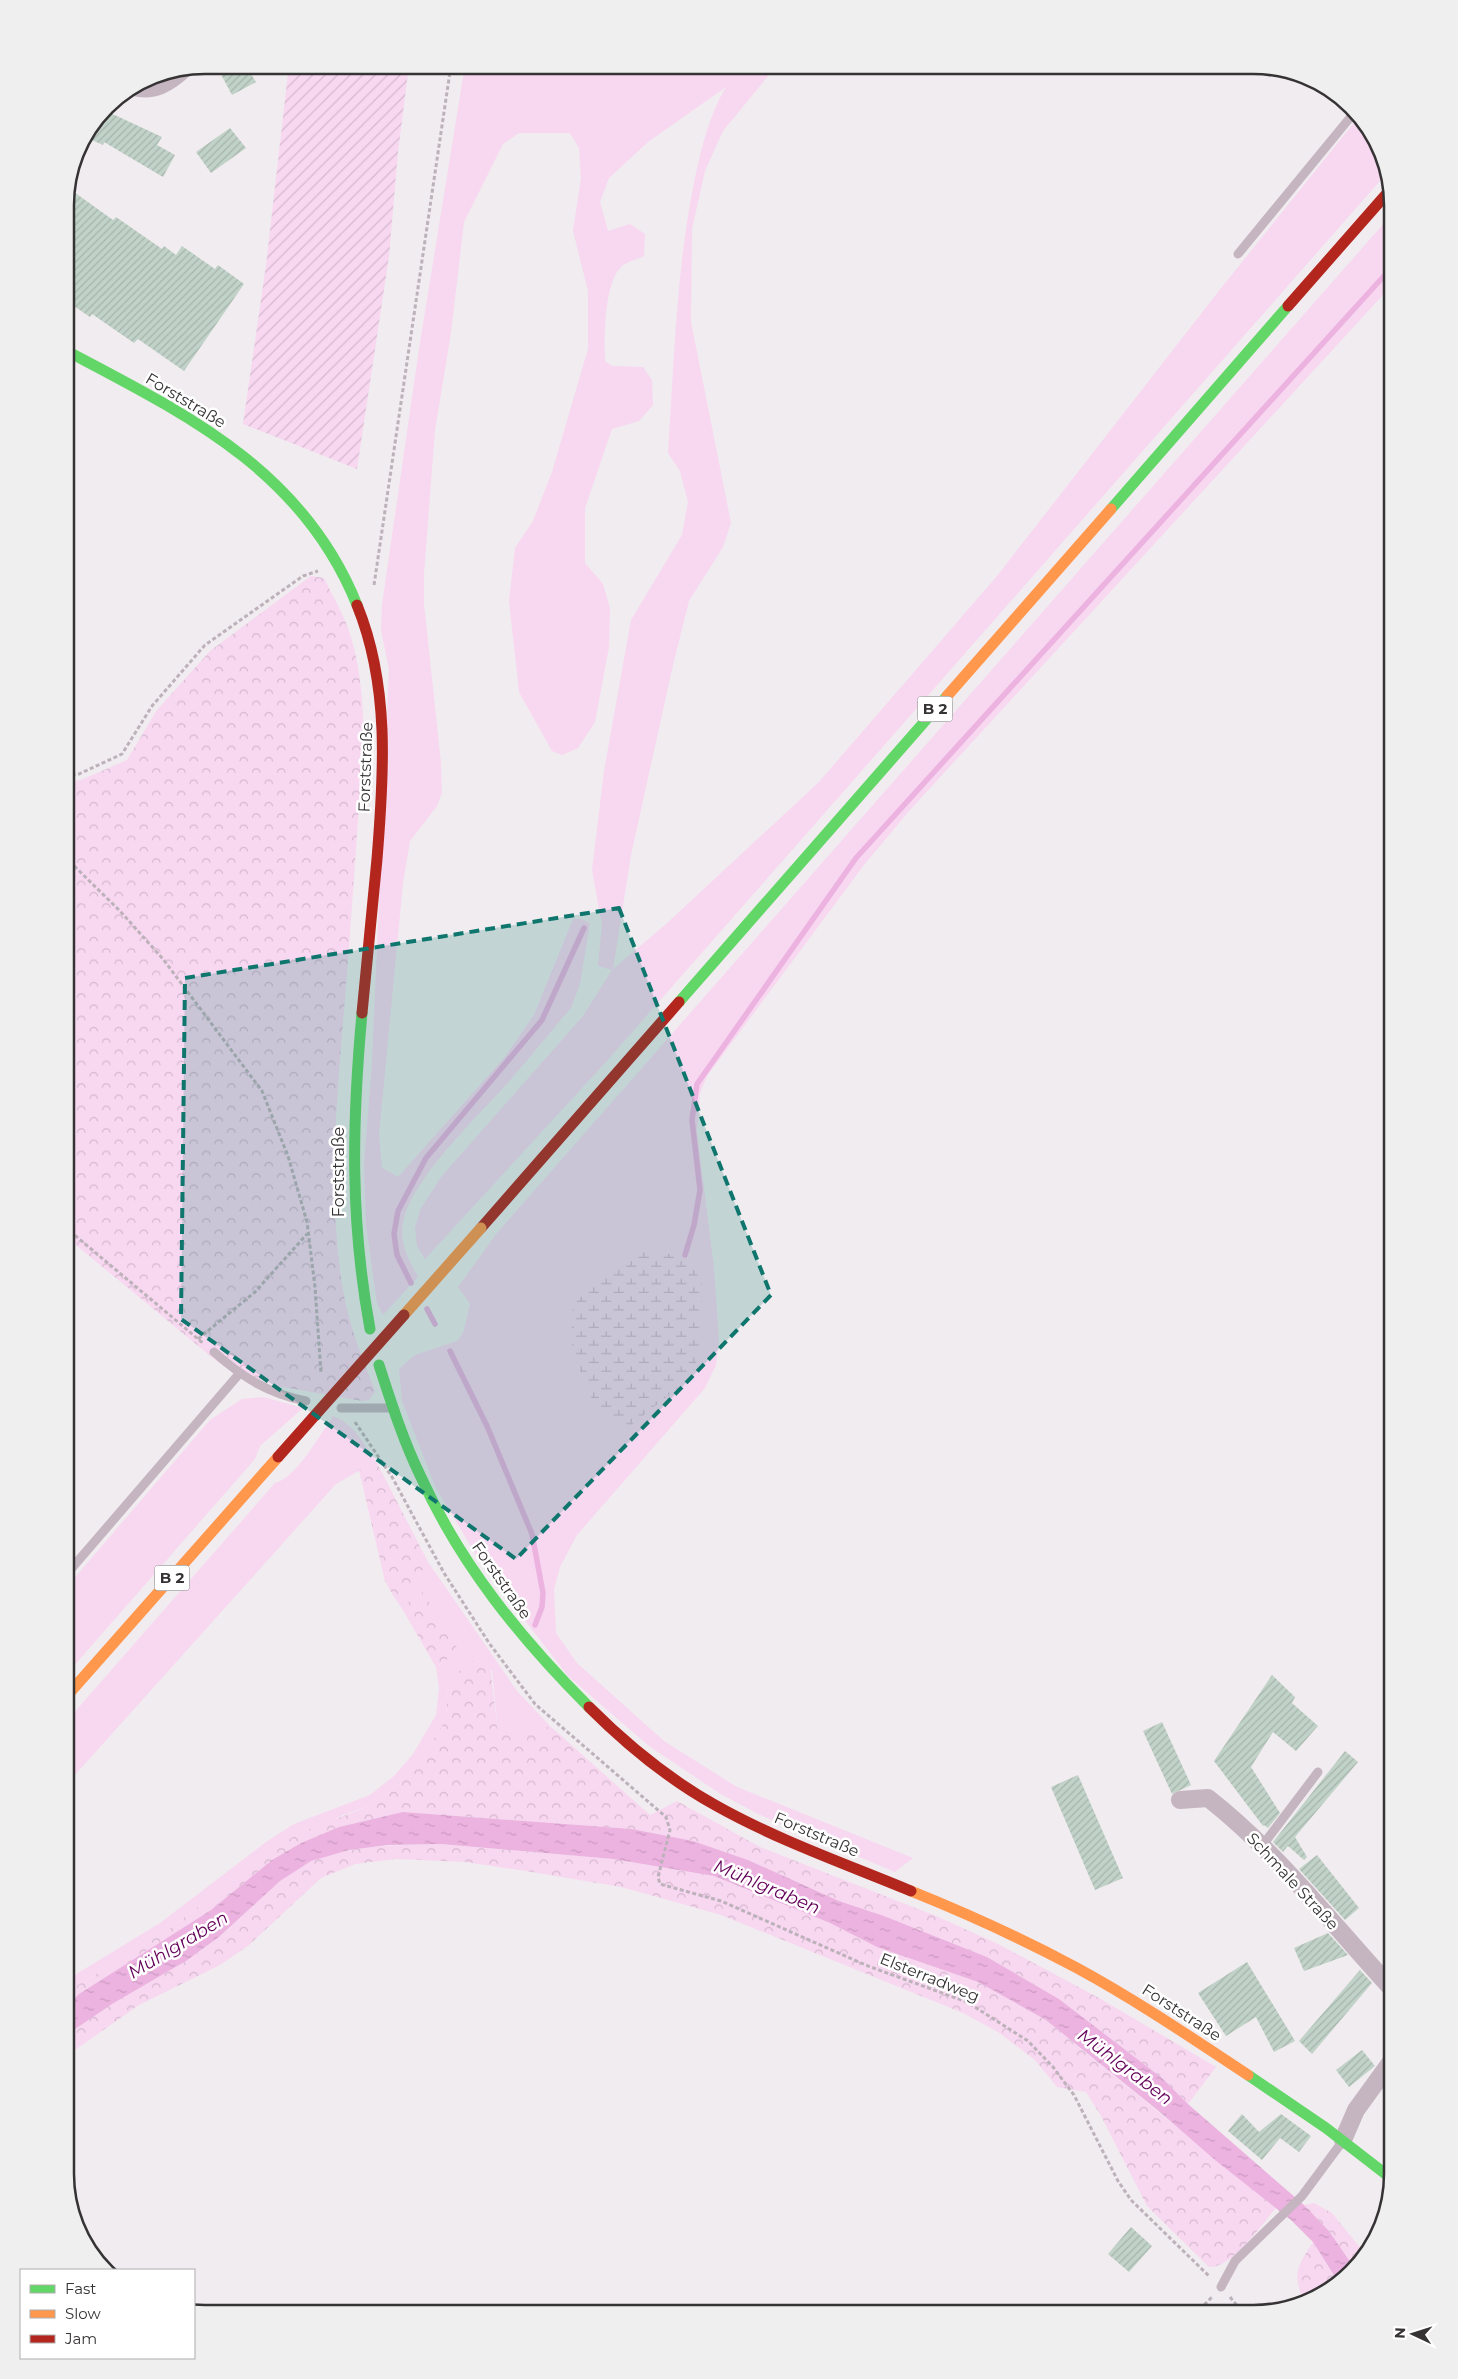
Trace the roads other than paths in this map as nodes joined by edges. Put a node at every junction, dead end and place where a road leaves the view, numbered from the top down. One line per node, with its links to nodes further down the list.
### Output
1 (172, 78): 2 (street)
2 (145, 88)
3 (1351, 117): 5 (lane)
4 (1384, 197): 15 (street, B 2, bridge)
5 (1238, 254)
6 (74, 355): 7 (street, Forststraße)
7 (370, 1329)
8 (214, 1352): 10 (lane)
9 (379, 1364): 13 (street, Forststraße)
10 (239, 1374): 11 (lane); 14 (lane)
11 (306, 1401)
12 (341, 1408): 13 (lane)
13 (392, 1408): 21 (street, Forststraße)
14 (74, 1566)
15 (74, 1688)
16 (1318, 1772): 18 (lane)
17 (1180, 1800): 18 (street, Schmale Straße)
18 (1262, 1846): 19 (street, Schmale Straße)
19 (1384, 1980)
20 (1384, 2071): 21 (street)
21 (1343, 2140): 22 (street, Forststraße); 23 (lane)
22 (1384, 2173)
23 (1221, 2287)

